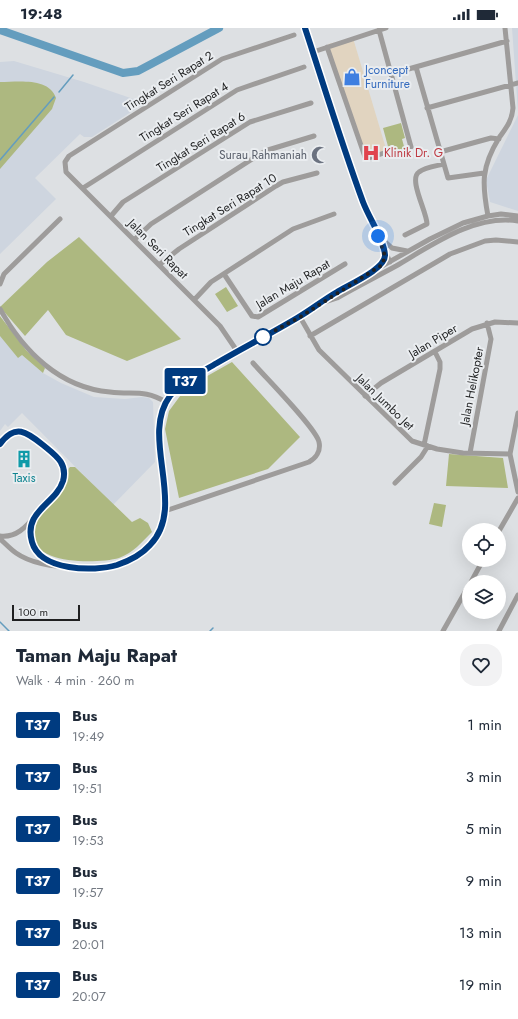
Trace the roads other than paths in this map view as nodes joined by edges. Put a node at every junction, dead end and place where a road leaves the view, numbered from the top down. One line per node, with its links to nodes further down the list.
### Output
1 (307, 28): 8 (street)
2 (386, 28): 4 (street)
3 (505, 28): 6 (street)
4 (379, 30): 7 (street); 17 (street)
5 (294, 35): 20 (street, Tingkat Seri Rapat 2)
6 (507, 41): 10 (street); 12 (street)
7 (327, 48): 8 (street); 18 (street)
8 (314, 52): 34 (street); 37 (street)
9 (304, 67): 24 (street, Tingkat Seri Rapat 4)
10 (416, 67): 11 (street); 14 (street)
11 (402, 69)
12 (515, 84): 14 (street); 16 (street)
13 (311, 103): 26 (street, Tingkat Seri Rapat 6)
14 (427, 108): 19 (street)
15 (314, 136): 35 (street)
16 (499, 140): 19 (street); 23 (street)
17 (411, 147)
18 (387, 152)
19 (440, 152): 21 (street)
20 (65, 162): 24 (street, Jalan Seri Rapat)
21 (444, 164): 23 (street); 33 (street)
22 (317, 173): 42 (street, Tingkat Seri Rapat 10)
23 (484, 173): 27 (street)
24 (83, 188): 26 (street, Jalan Seri Rapat)
25 (334, 214): 44 (street)
26 (111, 216): 35 (street, Jalan Seri Rapat)
27 (488, 216): 28 (street); 30 (street); 32 (street); 39 (street)
28 (518, 216)
29 (60, 219): 45 (street)
30 (502, 220): 31 (street); 32 (street)
31 (518, 221)
32 (479, 225): 38 (street)
33 (405, 235)
34 (382, 239): 39 (street); 40 (street)
35 (134, 240): 42 (street, Jalan Seri Rapat)
36 (518, 242): 53 (street)
37 (384, 248): 40 (street); 43 (street)
38 (426, 248): 40 (street); 46 (street)
39 (408, 251): 40 (street)
40 (391, 261): 43 (street); 46 (street)
41 (345, 264): 44 (street, Jalan Maju Rapat)
42 (159, 265): 47 (street, Jalan Seri Rapat)
43 (376, 270): 48 (street)
44 (224, 274): 47 (street)
45 (0, 284)
46 (353, 289): 48 (street)
47 (195, 299): 54 (street, Jalan Seri Rapat)
48 (322, 303): 50 (street)
49 (0, 309): 58 (street)
50 (300, 317): 53 (street, Jalan Jumbo Jet); 54 (street)
51 (487, 323): 52 (street, Jalan Piper); 55 (street, Jalan Piper); 62 (street, Jalan Helikopter)
52 (518, 323)
53 (310, 336): 57 (street, Jalan Jumbo Jet)
54 (237, 352): 58 (street)
55 (435, 352): 57 (street, Jalan Piper); 61 (street)
56 (253, 362): 67 (street)
57 (365, 396): 61 (street, Jalan Jumbo Jet)
58 (166, 402): 67 (street)
59 (518, 414): 63 (street)
60 (0, 444): 68 (street)
61 (426, 446): 62 (street, Jalan Jumbo Jet); 64 (street)
62 (470, 453): 63 (street, Jalan Jumbo Jet)
63 (510, 454): 65 (street)
64 (395, 483)
65 (518, 492)
66 (518, 498): 69 (street)
67 (165, 511): 71 (street)
68 (32, 520): 70 (street); 71 (street)
69 (504, 523)
70 (0, 538): 71 (street)
71 (60, 566)
72 (518, 595): 75 (street)
73 (462, 597): 74 (street)
74 (443, 631)
75 (498, 631)

